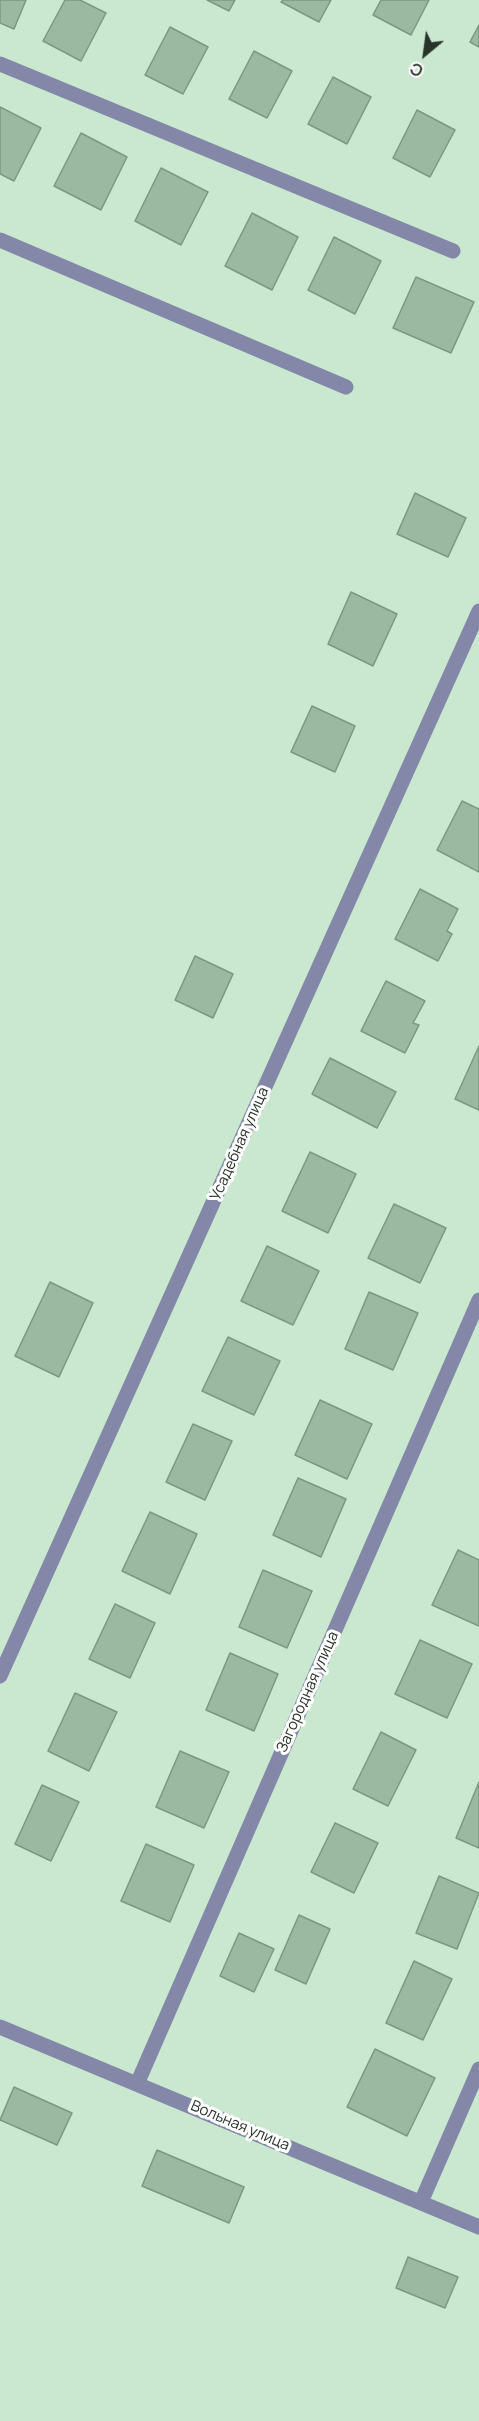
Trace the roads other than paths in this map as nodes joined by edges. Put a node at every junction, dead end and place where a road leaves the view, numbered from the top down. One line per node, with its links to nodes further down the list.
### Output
1 (0, 64): 3 (street)
2 (0, 240): 4 (street)
3 (453, 251)
4 (346, 387)
5 (479, 611): 7 (street, Усадебная улица)
6 (479, 1300): 10 (street, Загородная улица)
7 (0, 1676)
8 (0, 2027): 10 (street, Вольная улица)
9 (479, 2069): 11 (street)
10 (137, 2084): 11 (street, Вольная улица)
11 (421, 2202): 12 (street, Вольная улица)
12 (479, 2227)

